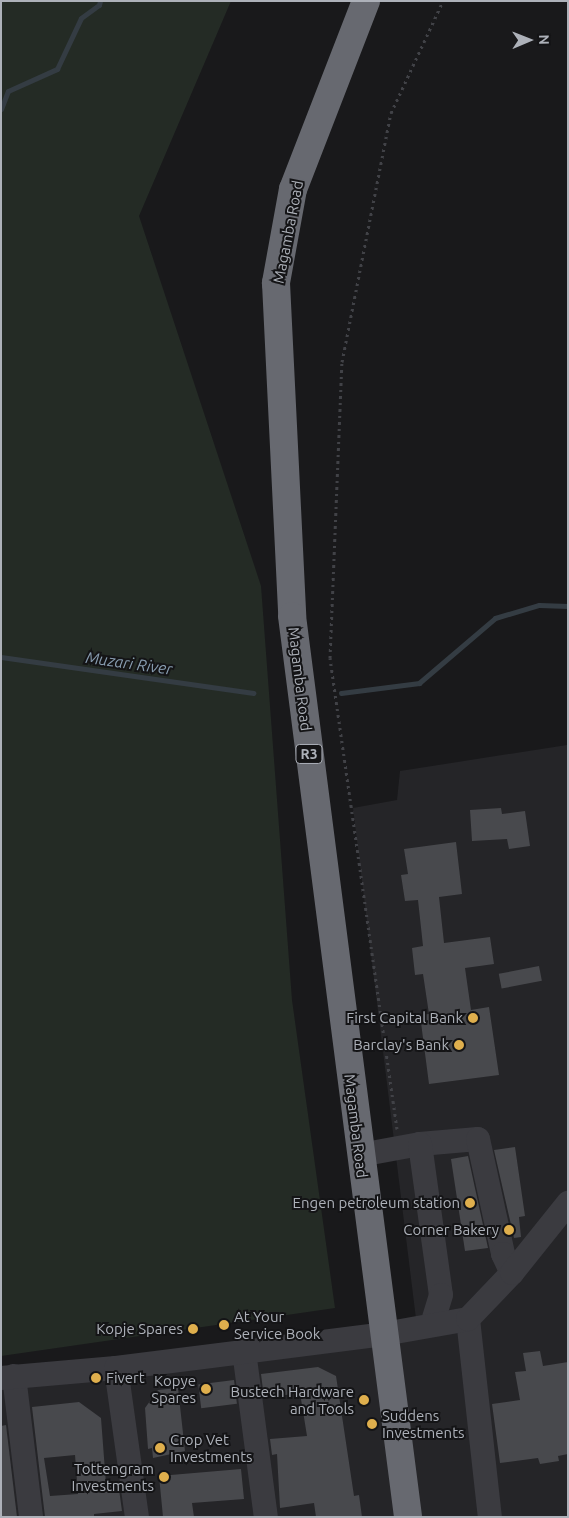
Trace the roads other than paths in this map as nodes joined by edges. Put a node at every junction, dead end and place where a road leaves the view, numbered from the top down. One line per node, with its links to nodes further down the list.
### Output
1 (366, 1): 3 (highway, Magamba Road / R3)
2 (410, 1147): 3 (street); 5 (street); 7 (street)
3 (360, 1155): 8 (highway, Magamba Road / R3)
4 (568, 1203): 5 (street)
5 (512, 1273): 6 (street)
6 (468, 1319): 7 (street); 16 (street)
7 (432, 1325): 8 (street)
8 (384, 1334): 9 (street); 15 (highway, Magamba Road / R3)
9 (244, 1351): 10 (street); 14 (street)
10 (116, 1368): 11 (street); 13 (street)
11 (8, 1377): 12 (street)
12 (31, 1517)
13 (137, 1517)
14 (266, 1517)
15 (408, 1517)
16 (490, 1517)

